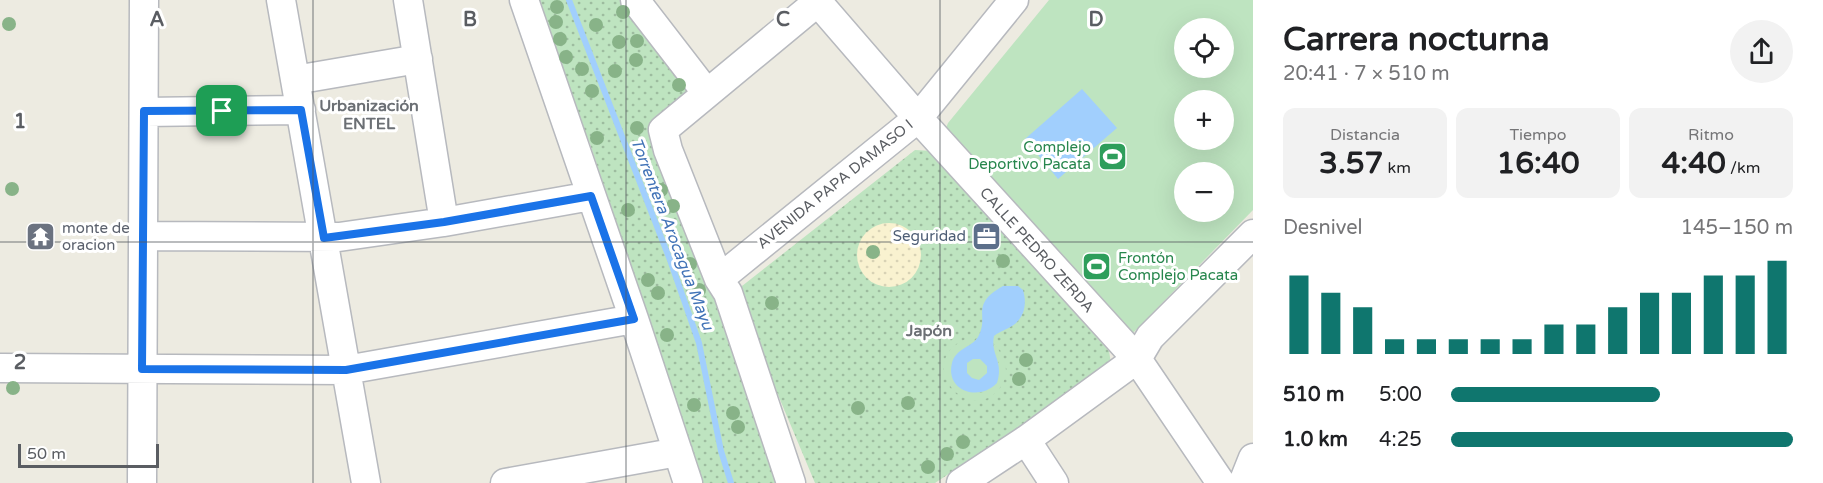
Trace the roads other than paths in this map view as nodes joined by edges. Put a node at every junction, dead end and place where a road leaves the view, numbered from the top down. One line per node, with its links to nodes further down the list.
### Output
1 (144, 0): 12 (street)
2 (281, 0): 9 (street)
3 (408, 0): 8 (street)
4 (524, 0): 14 (street)
5 (635, 0): 10 (street)
6 (1014, 0): 13 (street, AVENIDA PAPA DAMASO I)
7 (818, 1): 10 (street); 13 (street, CALLE PEDRO ZERDA)
8 (418, 59): 9 (street); 15 (street)
9 (296, 80): 11 (street)
10 (706, 92): 19 (street)
11 (301, 110): 12 (street); 18 (street)
12 (144, 111): 17 (street)
13 (918, 118): 19 (street, AVENIDA PAPA DAMASO I); 21 (street, CALLE PEDRO ZERDA)
14 (591, 196): 15 (street); 20 (street)
15 (444, 222): 18 (street)
16 (1253, 234): 21 (street)
17 (143, 236): 18 (street); 23 (street)
18 (324, 238): 24 (street)
19 (719, 279): 32 (street)
20 (634, 319): 24 (street); 26 (street)
21 (1137, 359): 25 (street); 35 (street, CALLE PEDRO ZERDA)
22 (0, 368): 23 (street)
23 (142, 369): 24 (street); 28 (street)
24 (346, 370): 29 (street)
25 (1026, 440): 33 (street); 34 (street)
26 (678, 452): 30 (street); 31 (street)
27 (1253, 458): 36 (street)
28 (142, 483)
29 (366, 483)
30 (505, 483)
31 (688, 483)
32 (790, 483)
33 (961, 483)
34 (1054, 483)
35 (1221, 483)
36 (1243, 483)

